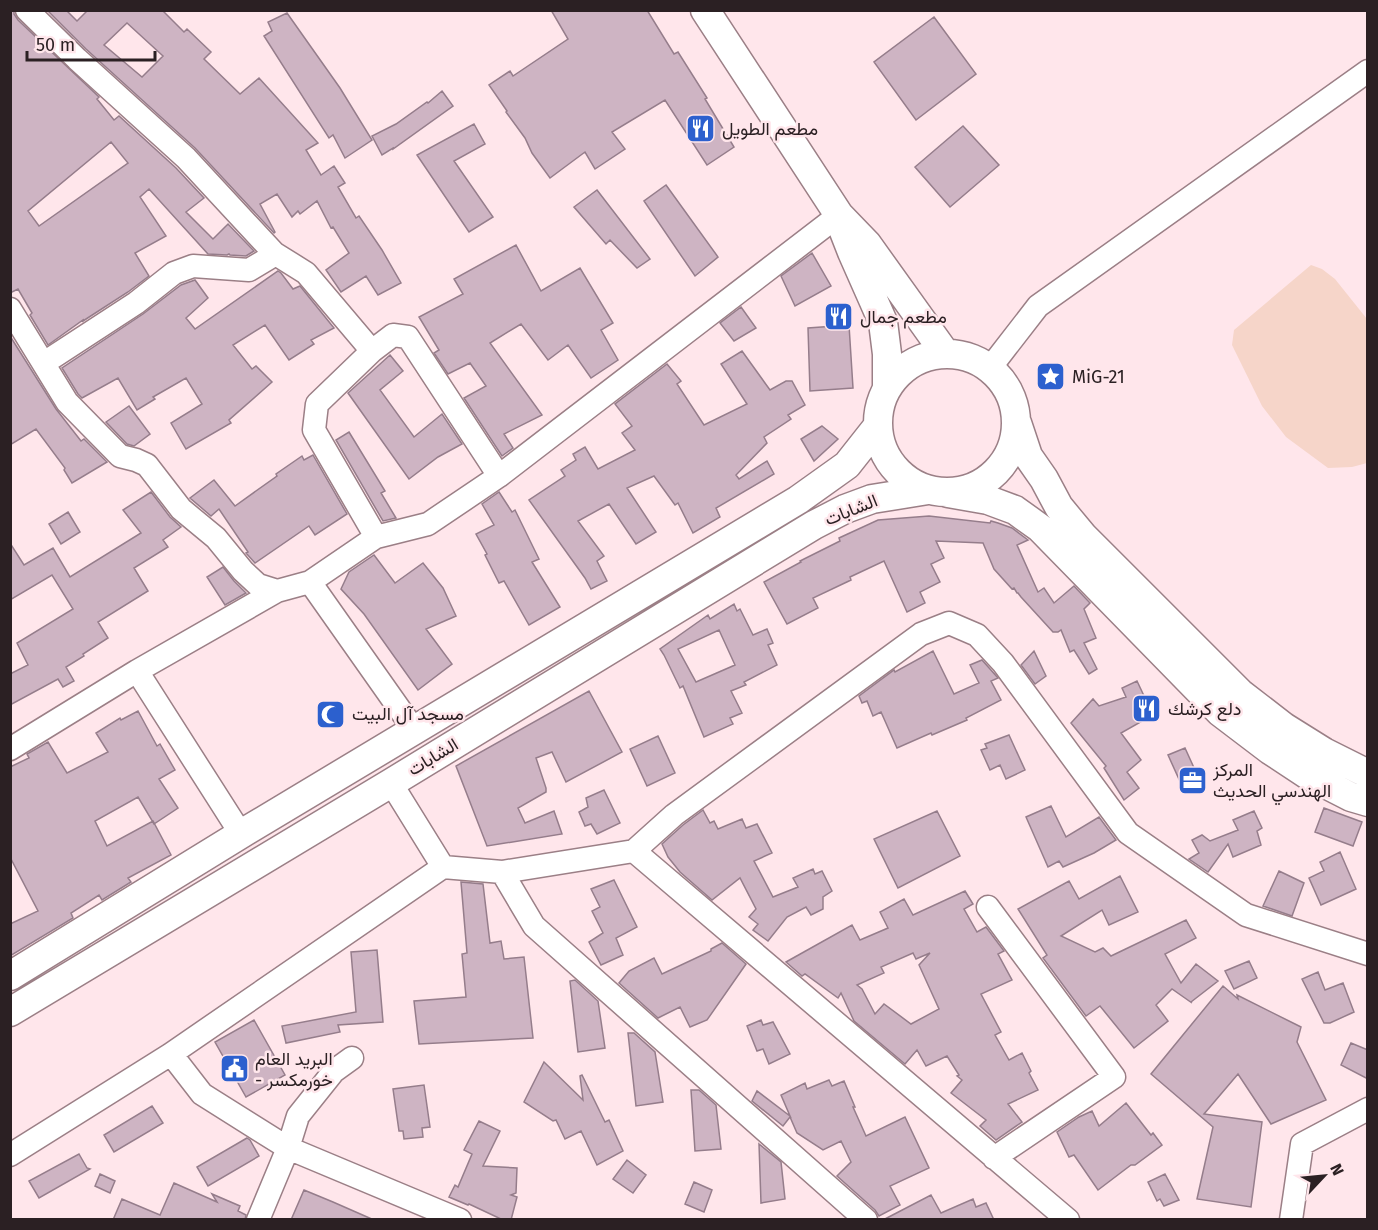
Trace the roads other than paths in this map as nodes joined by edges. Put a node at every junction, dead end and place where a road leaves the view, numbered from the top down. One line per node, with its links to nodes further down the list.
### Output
1 (27, 10): 5 (street)
2 (705, 10): 4 (main road)
3 (1368, 71): 10 (street)
4 (838, 216): 8 (main road); 11 (main road); 14 (street)
5 (274, 253): 7 (street); 9 (street)
6 (10, 309): 9 (street)
7 (372, 351): 14 (street); 16 (street)
8 (945, 353): 10 (main road); 11 (main road)
9 (45, 363): 18 (street)
10 (990, 368): 12 (main road)
11 (887, 387): 13 (main road)
12 (1017, 423): 15 (main road); 22 (main road)
13 (877, 427): 15 (main road); 20 (main road, الشابات)
14 (499, 476): 16 (street)
15 (938, 492): 23 (main road, الشابات); 24 (main road)
16 (376, 537): 17 (street)
17 (310, 582): 18 (street); 20 (street)
18 (277, 591): 19 (street)
19 (137, 671): 21 (street); 25 (street)
20 (415, 731): 25 (main road, الشابات)
21 (10, 749)
22 (1368, 774)
23 (391, 783): 27 (street); 32 (main road, الشابات)
24 (1368, 802)
25 (241, 834): 31 (main road, الشابات)
26 (634, 851): 28 (street); 30 (street); 38 (street)
27 (443, 867): 28 (street); 33 (street)
28 (502, 872): 41 (street)
29 (988, 907): 38 (street)
30 (1368, 954)
31 (10, 976)
32 (10, 1012)
33 (171, 1054): 36 (street); 37 (street)
34 (352, 1058): 36 (street)
35 (1368, 1109): 43 (street)
36 (288, 1148): 39 (street); 40 (street)
37 (10, 1155)
38 (994, 1158): 42 (street)
39 (258, 1220)
40 (460, 1220)
41 (866, 1220)
42 (1068, 1220)
43 (1291, 1220)

